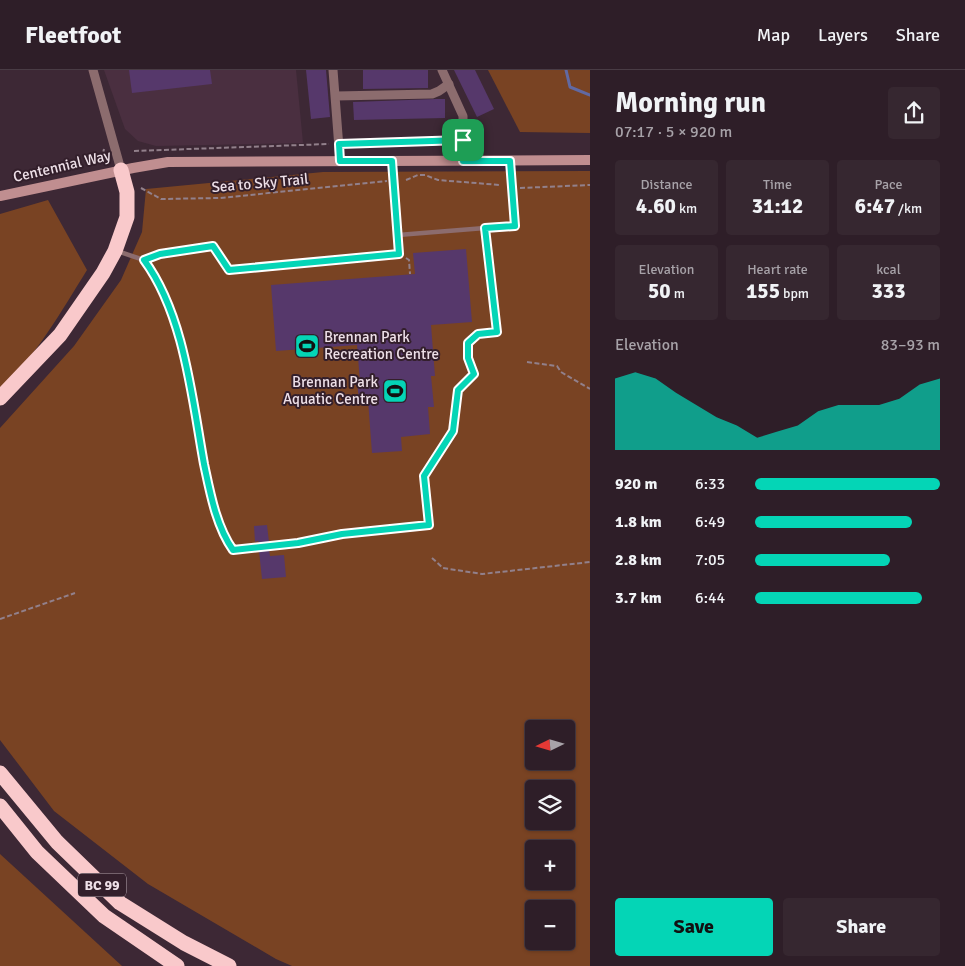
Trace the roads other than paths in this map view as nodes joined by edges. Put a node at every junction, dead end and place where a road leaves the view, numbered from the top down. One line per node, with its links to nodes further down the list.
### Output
1 (93, 70): 11 (street, Centennial Way)
2 (333, 70): 5 (street)
3 (442, 70): 4 (street)
4 (448, 84): 5 (street); 9 (street)
5 (336, 96): 7 (street)
6 (590, 160): 10 (street)
7 (340, 161): 8 (street); 11 (street)
8 (392, 161): 9 (street); 14 (lane)
9 (463, 161): 10 (street)
10 (510, 161): 13 (lane)
11 (121, 170): 12 (street, Centennial Way); 15 (highway)
12 (0, 196)
13 (485, 228): 14 (lane); 16 (lane)
14 (398, 235): 16 (lane)
15 (115, 251): 16 (lane); 17 (highway)
16 (144, 260)
17 (0, 398)
18 (0, 773): 21 (highway, BC 99)
19 (0, 806): 20 (highway)
20 (177, 966)
21 (229, 966)

